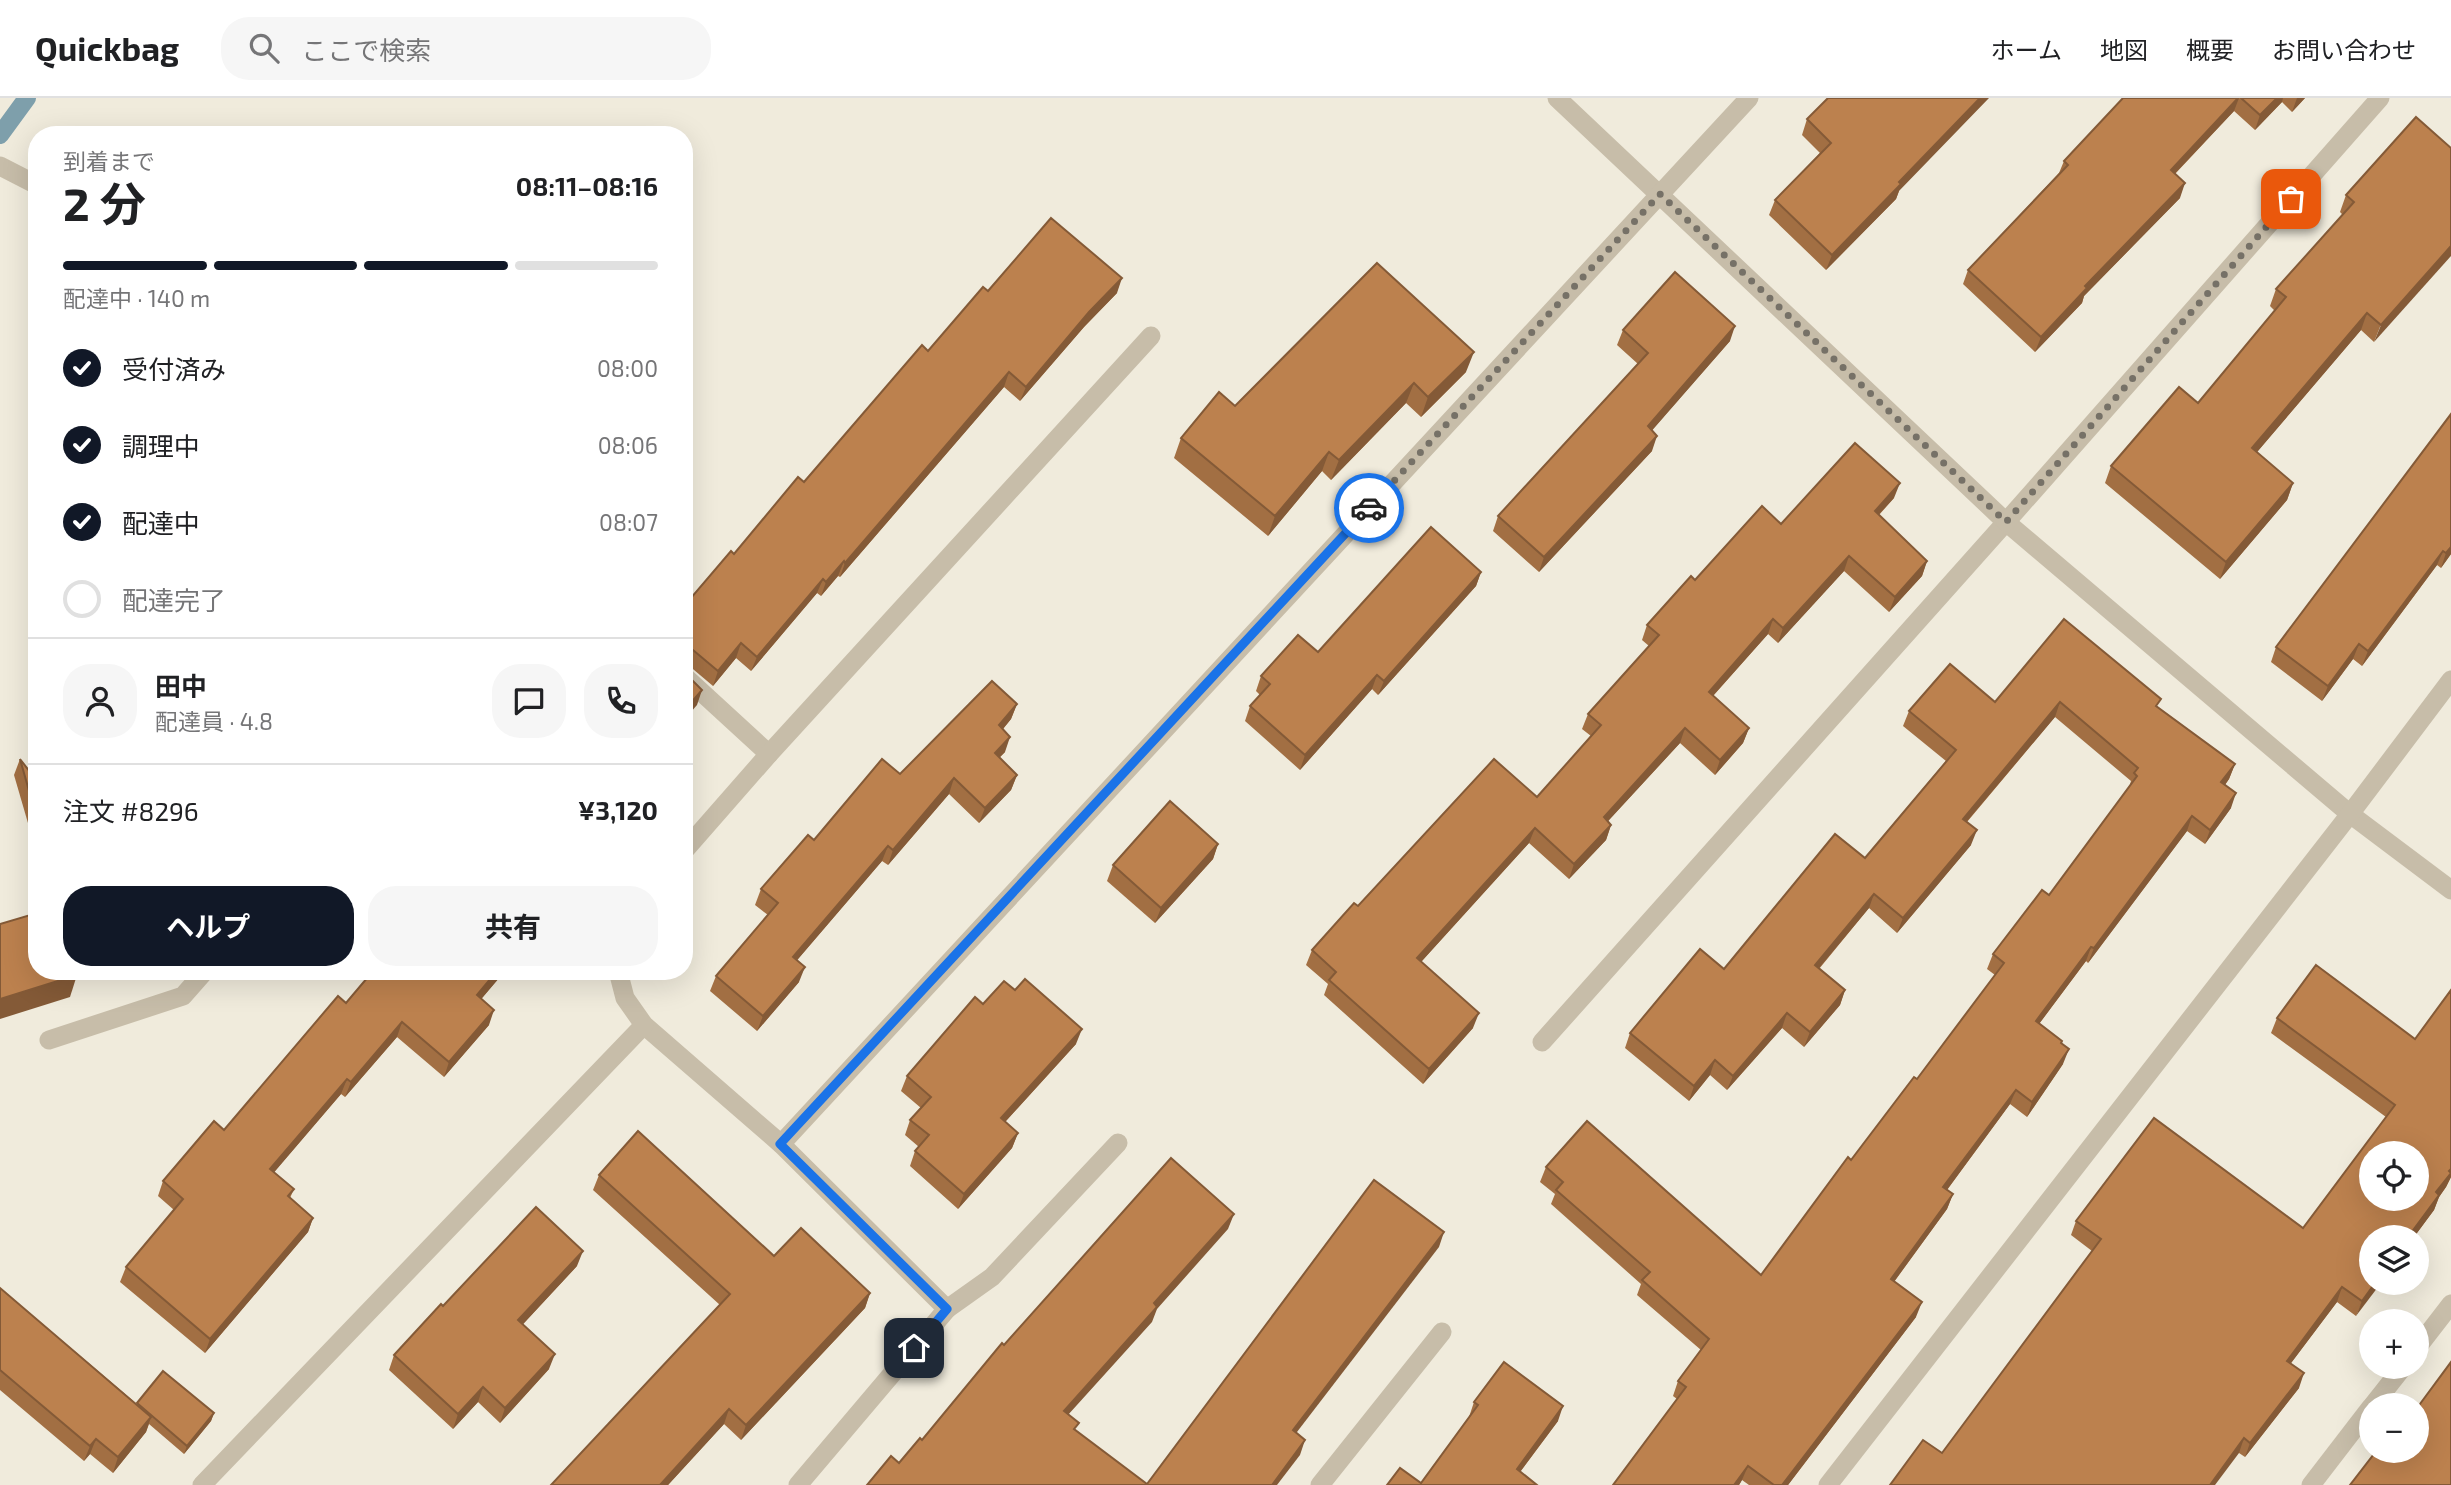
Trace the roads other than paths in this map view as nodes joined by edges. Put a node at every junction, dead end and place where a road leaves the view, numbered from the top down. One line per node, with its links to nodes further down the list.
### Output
1 (1557, 98): 6 (street)
2 (1749, 98): 6 (street)
3 (2380, 98): 8 (street)
4 (0, 166): 5 (street)
5 (28, 180)
6 (1660, 194): 8 (street); 21 (street)
7 (1151, 336): 11 (street)
8 (2006, 522): 12 (street); 19 (street)
9 (2451, 680): 12 (street)
10 (693, 684): 11 (street)
11 (769, 754): 13 (street)
12 (2350, 814): 14 (street); 32 (street)
13 (693, 841)
14 (2451, 890)
15 (197, 980): 18 (street)
16 (620, 980): 17 (street)
17 (644, 1025): 21 (street); 29 (street)
18 (49, 1040)
19 (1542, 1042)
20 (1118, 1143): 23 (street)
21 (780, 1144): 23 (street)
22 (2451, 1304): 25 (street)
23 (947, 1309): 30 (street)
24 (1442, 1332): 31 (street)
25 (2429, 1333)
26 (2393, 1379): 27 (street)
27 (2382, 1393)
28 (2359, 1423): 33 (street)
29 (202, 1485)
30 (798, 1485)
31 (1320, 1485)
32 (1828, 1485)
33 (2311, 1485)

